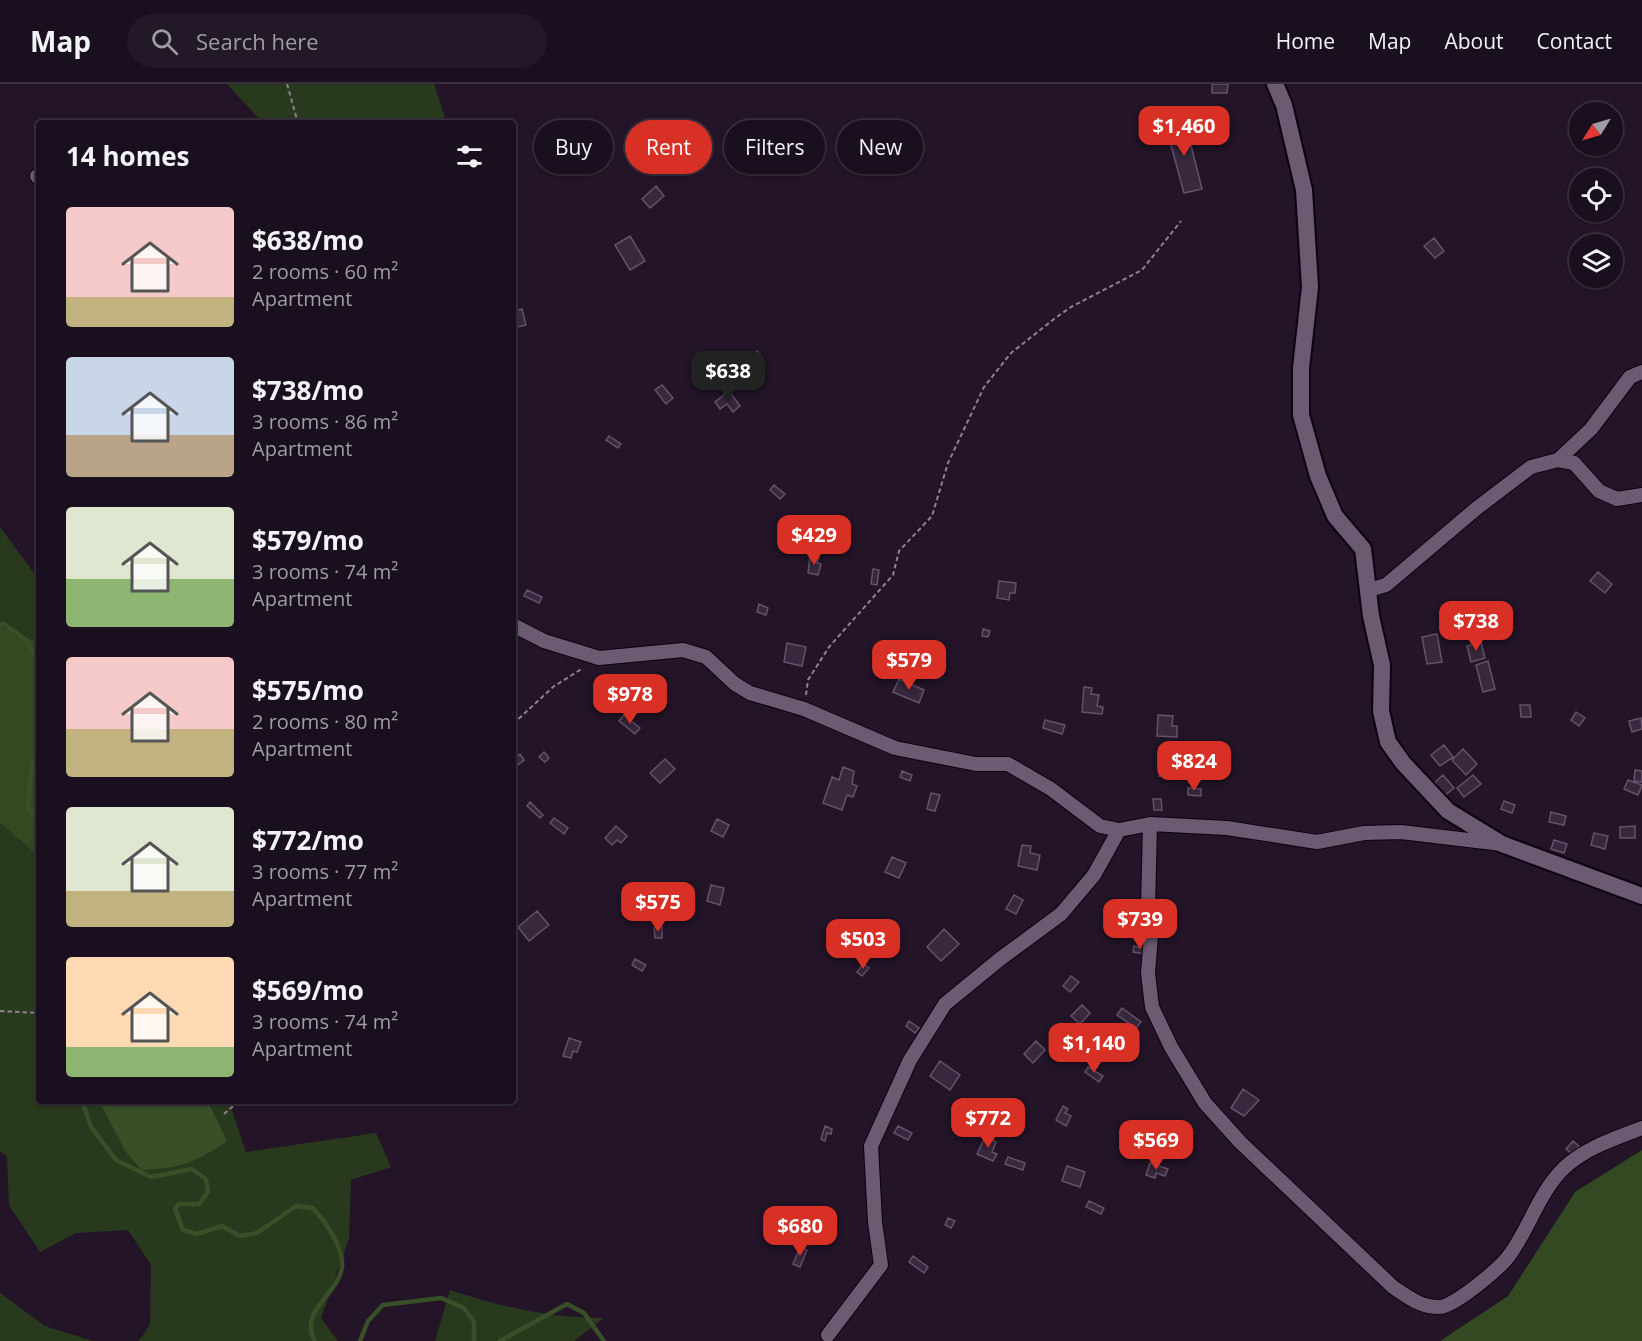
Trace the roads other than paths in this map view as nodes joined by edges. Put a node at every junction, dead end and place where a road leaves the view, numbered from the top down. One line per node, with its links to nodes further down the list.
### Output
1 (1275, 84): 5 (street)
2 (1642, 372): 3 (street)
3 (1558, 460): 4 (street); 5 (street)
4 (1642, 495)
5 (1369, 590): 9 (street)
6 (516, 626): 8 (street)
7 (1150, 824): 8 (street); 9 (street); 11 (street)
8 (1119, 830): 12 (street)
9 (1502, 844): 10 (street)
10 (1642, 896)
11 (1642, 1128)
12 (828, 1335)

